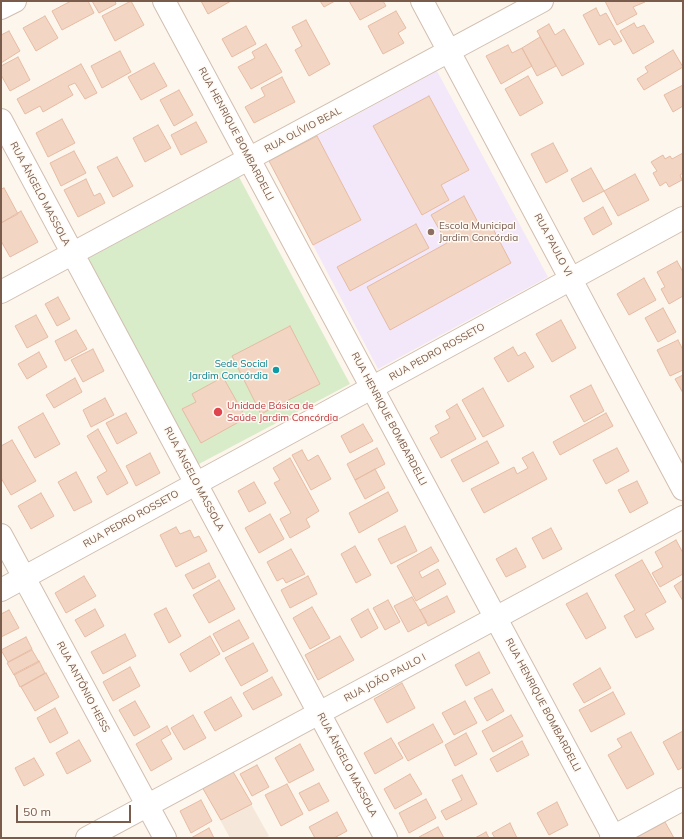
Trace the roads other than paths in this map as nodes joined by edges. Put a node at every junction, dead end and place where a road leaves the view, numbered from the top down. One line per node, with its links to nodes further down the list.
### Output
1 (15, 1): 5 (street)
2 (164, 1): 8 (street, RUA HENRIQUE BOMBARDELLI)
3 (422, 1): 6 (street, RUA PAULO VI)
4 (542, 1): 6 (street, RUA OLÍVIO BEAL)
5 (1, 8)
6 (449, 51): 8 (street, RUA OLÍVIO BEAL); 11 (street, RUA PAULO VI)
7 (1, 120): 10 (street, RUA ÂNGELO MASSOLA)
8 (249, 159): 10 (street, RUA OLÍVIO BEAL); 13 (street, RUA HENRIQUE BOMBARDELLI)
9 (683, 218): 11 (street, RUA PEDRO ROSSETO)
10 (73, 254): 12 (street, RUA OLÍVIO BEAL); 14 (street, RUA ÂNGELO MASSOLA)
11 (571, 279): 13 (street, RUA PEDRO ROSSETO); 15 (street, RUA PAULO VI)
12 (1, 292)
13 (372, 387): 14 (street, RUA PEDRO ROSSETO); 20 (street, RUA HENRIQUE BOMBARDELLI)
14 (196, 483): 18 (street, RUA PEDRO ROSSETO); 21 (street, RUA ÂNGELO MASSOLA)
15 (683, 489)
16 (683, 517): 20 (street, RUA JOÃO PAULO I)
17 (1, 535): 18 (street, RUA ANTÔNIO HEISS)
18 (24, 577): 19 (street, RUA PEDRO ROSSETO); 23 (street, RUA ANTÔNIO HEISS)
19 (1, 590)
20 (496, 618): 21 (street, RUA JOÃO PAULO I); 27 (street, RUA HENRIQUE BOMBARDELLI)
21 (319, 713): 23 (street, RUA JOÃO PAULO I); 26 (street, RUA ÂNGELO MASSOLA)
22 (683, 799): 27 (street)
23 (147, 806): 24 (street, RUA JOÃO PAULO I); 25 (street, RUA ANTÔNIO HEISS)
24 (87, 838)
25 (165, 838)
26 (386, 838)
27 (613, 838)

